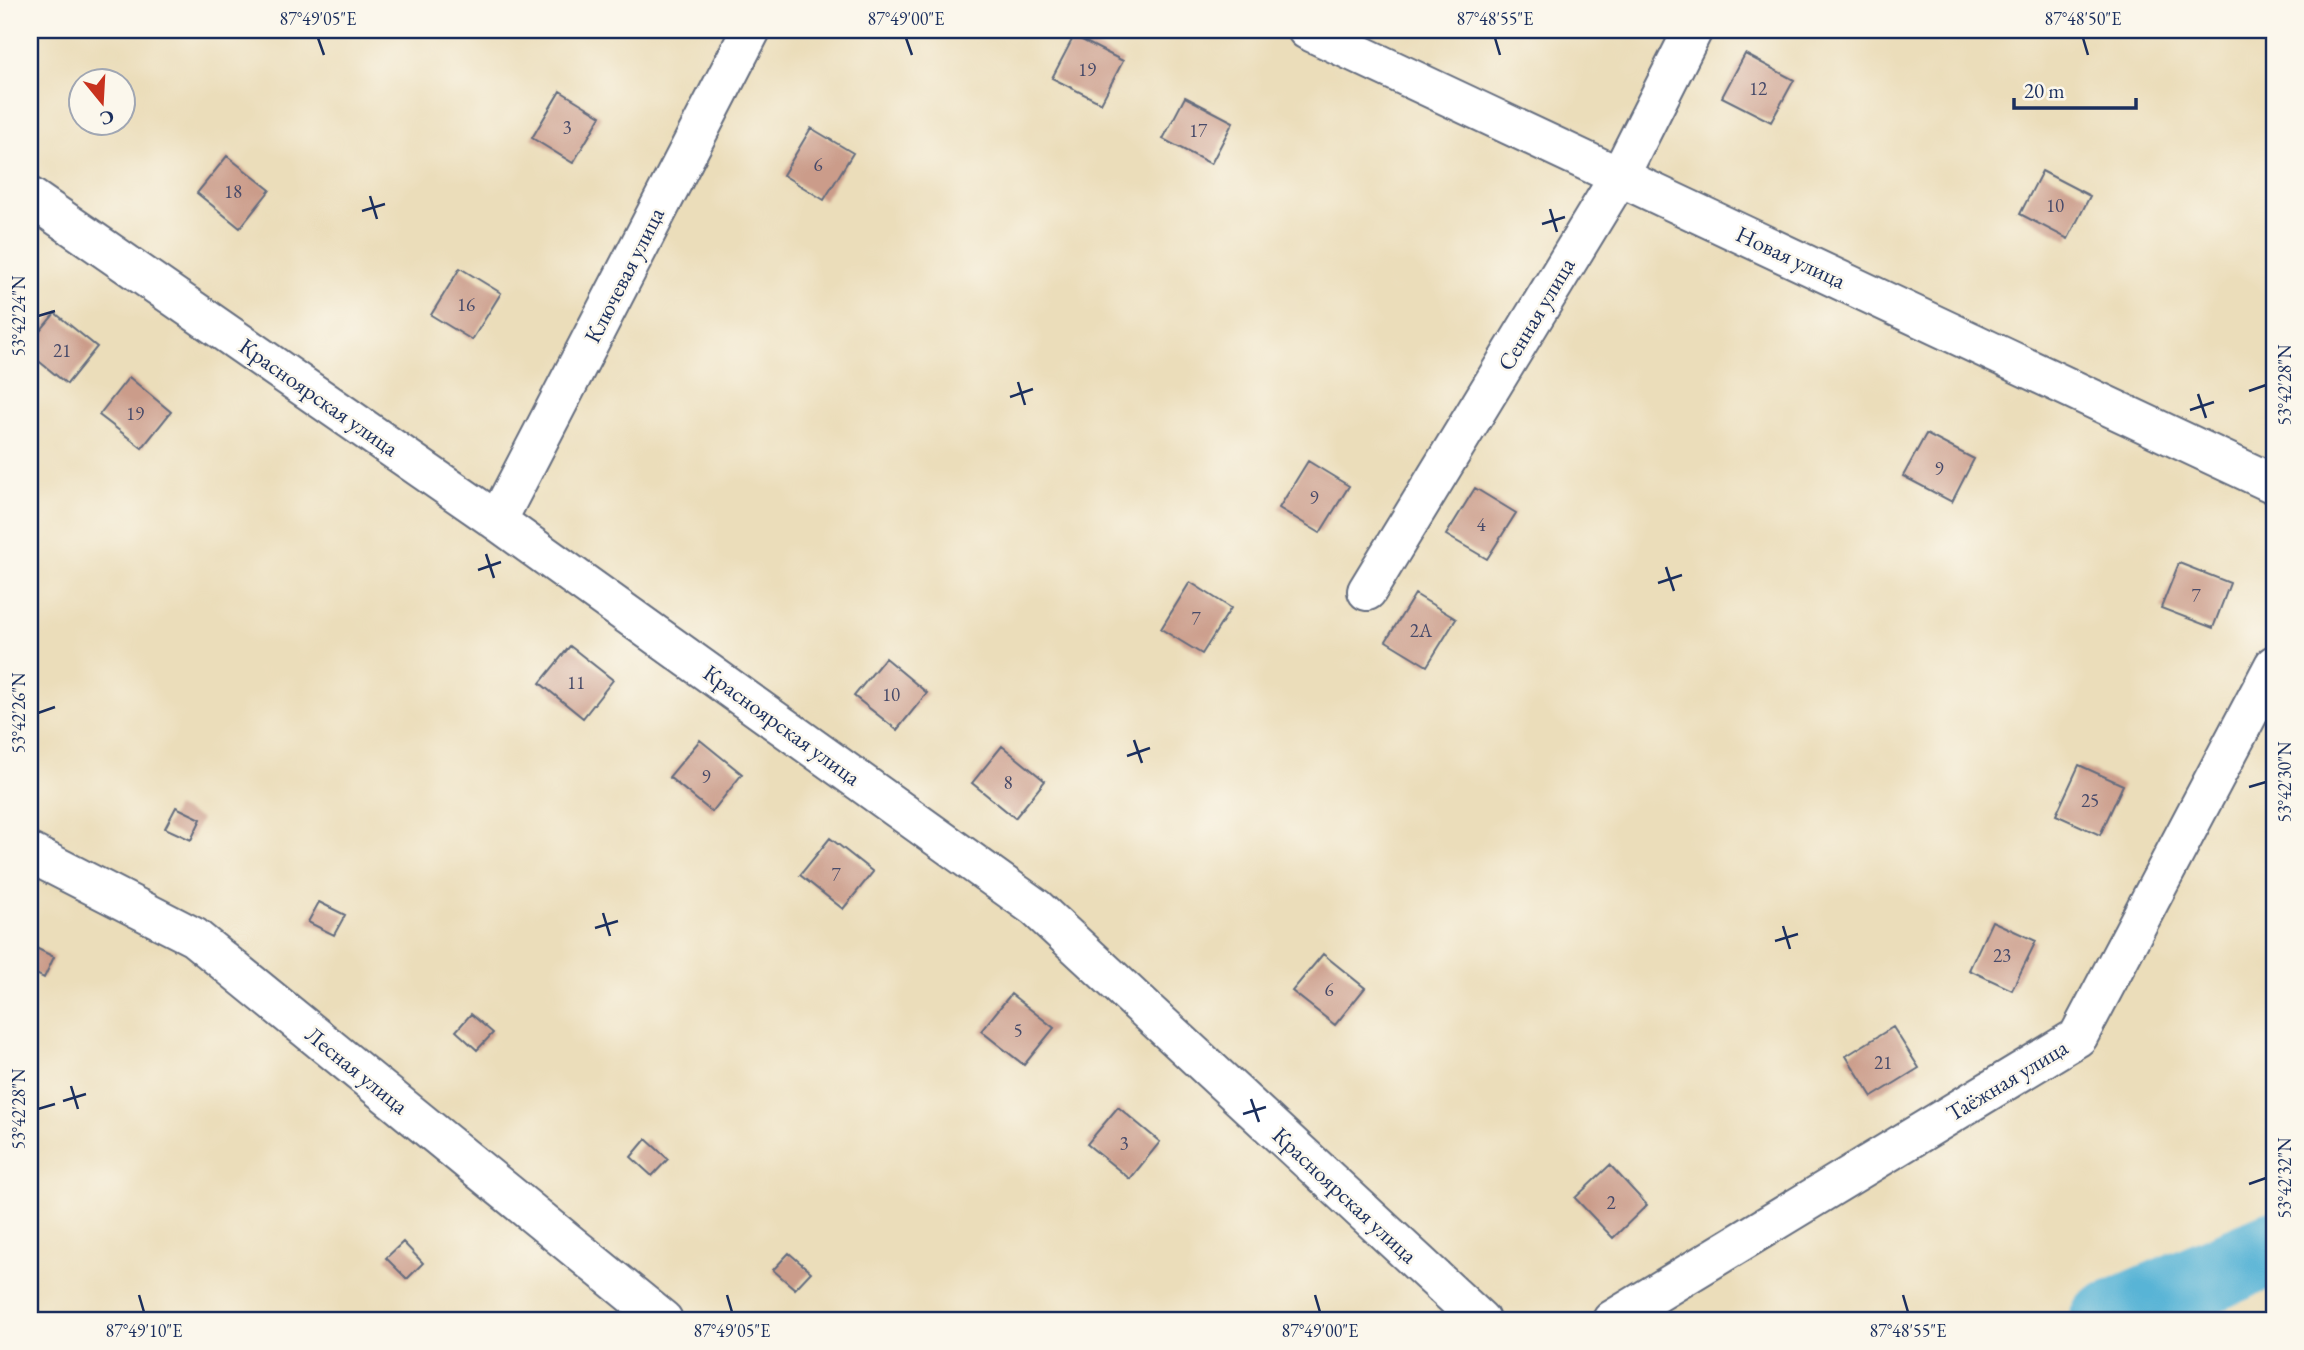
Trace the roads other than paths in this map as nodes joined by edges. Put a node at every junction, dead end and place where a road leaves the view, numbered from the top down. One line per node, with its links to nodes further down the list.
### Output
1 (751, 30): 7 (street, Ключевая улица)
2 (1307, 30): 4 (street, Новая улица)
3 (1693, 30): 4 (street, Сенная улица)
4 (1619, 177): 6 (street, Новая улица); 8 (street, Сенная улица)
5 (30, 197): 7 (street, Красноярская улица)
6 (2274, 484)
7 (497, 521): 12 (street, Красноярская улица)
8 (1367, 591)
9 (2274, 665): 13 (street, Таёжная улица)
10 (30, 853): 11 (street, Лесная улица)
11 (663, 1320)
12 (1480, 1320)
13 (1612, 1320)

